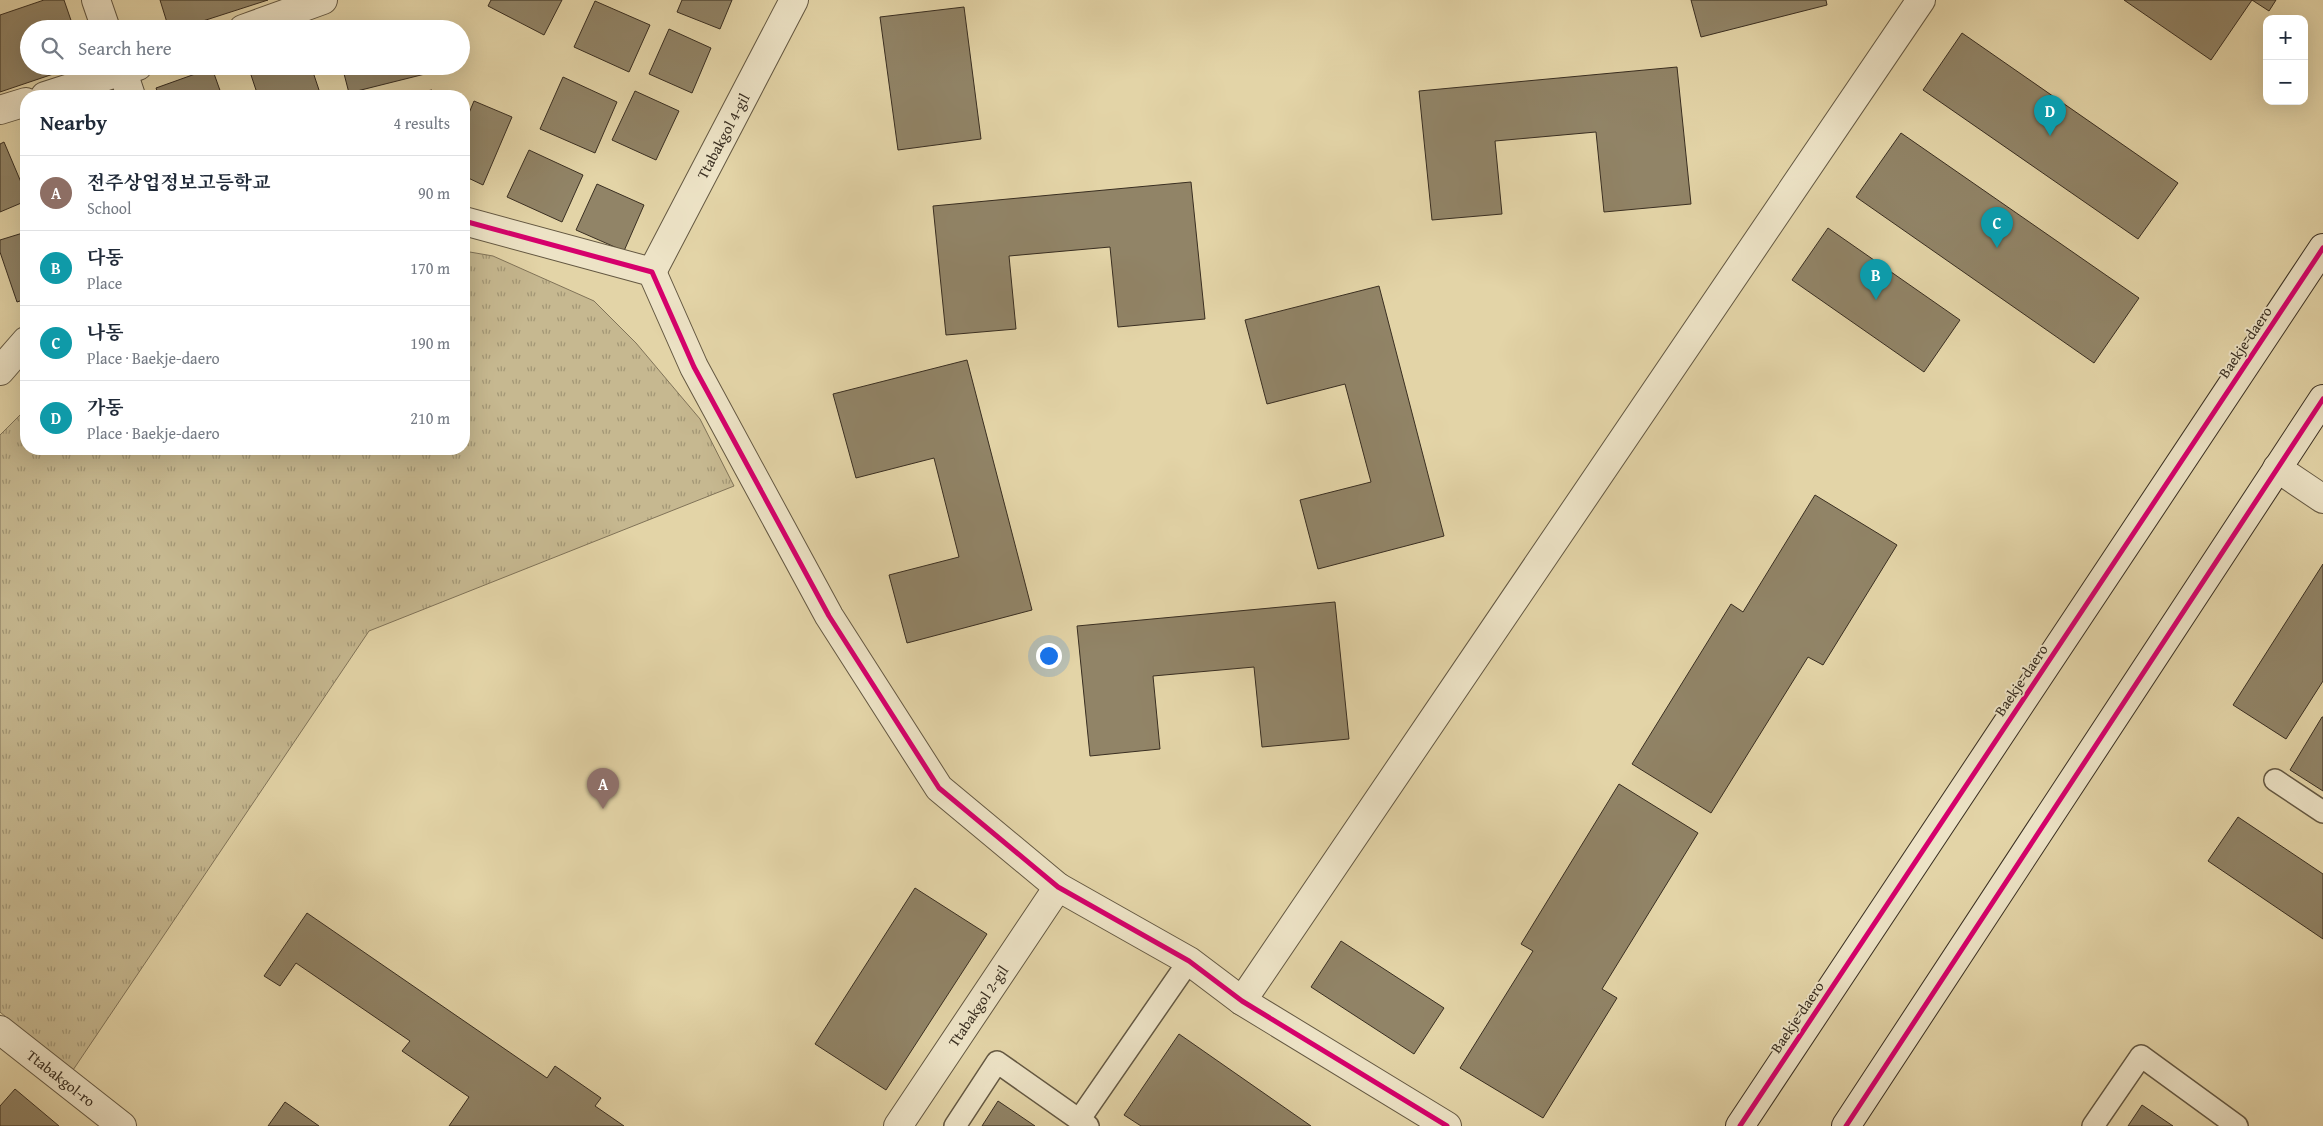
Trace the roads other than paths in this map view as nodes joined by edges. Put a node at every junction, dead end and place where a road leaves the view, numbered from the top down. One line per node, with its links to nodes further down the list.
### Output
1 (96, 0): 5 (street)
2 (323, 0): 6 (street)
3 (794, 0): 13 (street, Ttabakgol 4-gil)
4 (1920, 0): 23 (street)
5 (103, 20)
6 (268, 20)
7 (128, 75): 8 (street)
8 (69, 90)
9 (20, 104): 10 (street)
10 (0, 110)
11 (470, 223): 13 (street)
12 (2323, 248): 30 (street, Baekje-daero)
13 (652, 272): 21 (street)
14 (20, 348): 15 (street)
15 (0, 371)
16 (2323, 399): 17 (street)
17 (2277, 468): 18 (street); 31 (street)
18 (2323, 499)
19 (2275, 780): 20 (lane)
20 (2323, 812)
21 (1058, 887): 22 (street); 27 (street, Ttabakgol 2-gil)
22 (1189, 961): 23 (street); 25 (lane)
23 (1242, 1001): 29 (street)
24 (5, 1045): 26 (street, Ttabakgol-ro)
25 (1083, 1123): 28 (lane)
26 (122, 1126)
27 (898, 1126)
28 (955, 1126)
29 (1448, 1126)
30 (1740, 1126)
31 (1846, 1126)
32 (2093, 1126): 33 (lane)
33 (2237, 1126)

